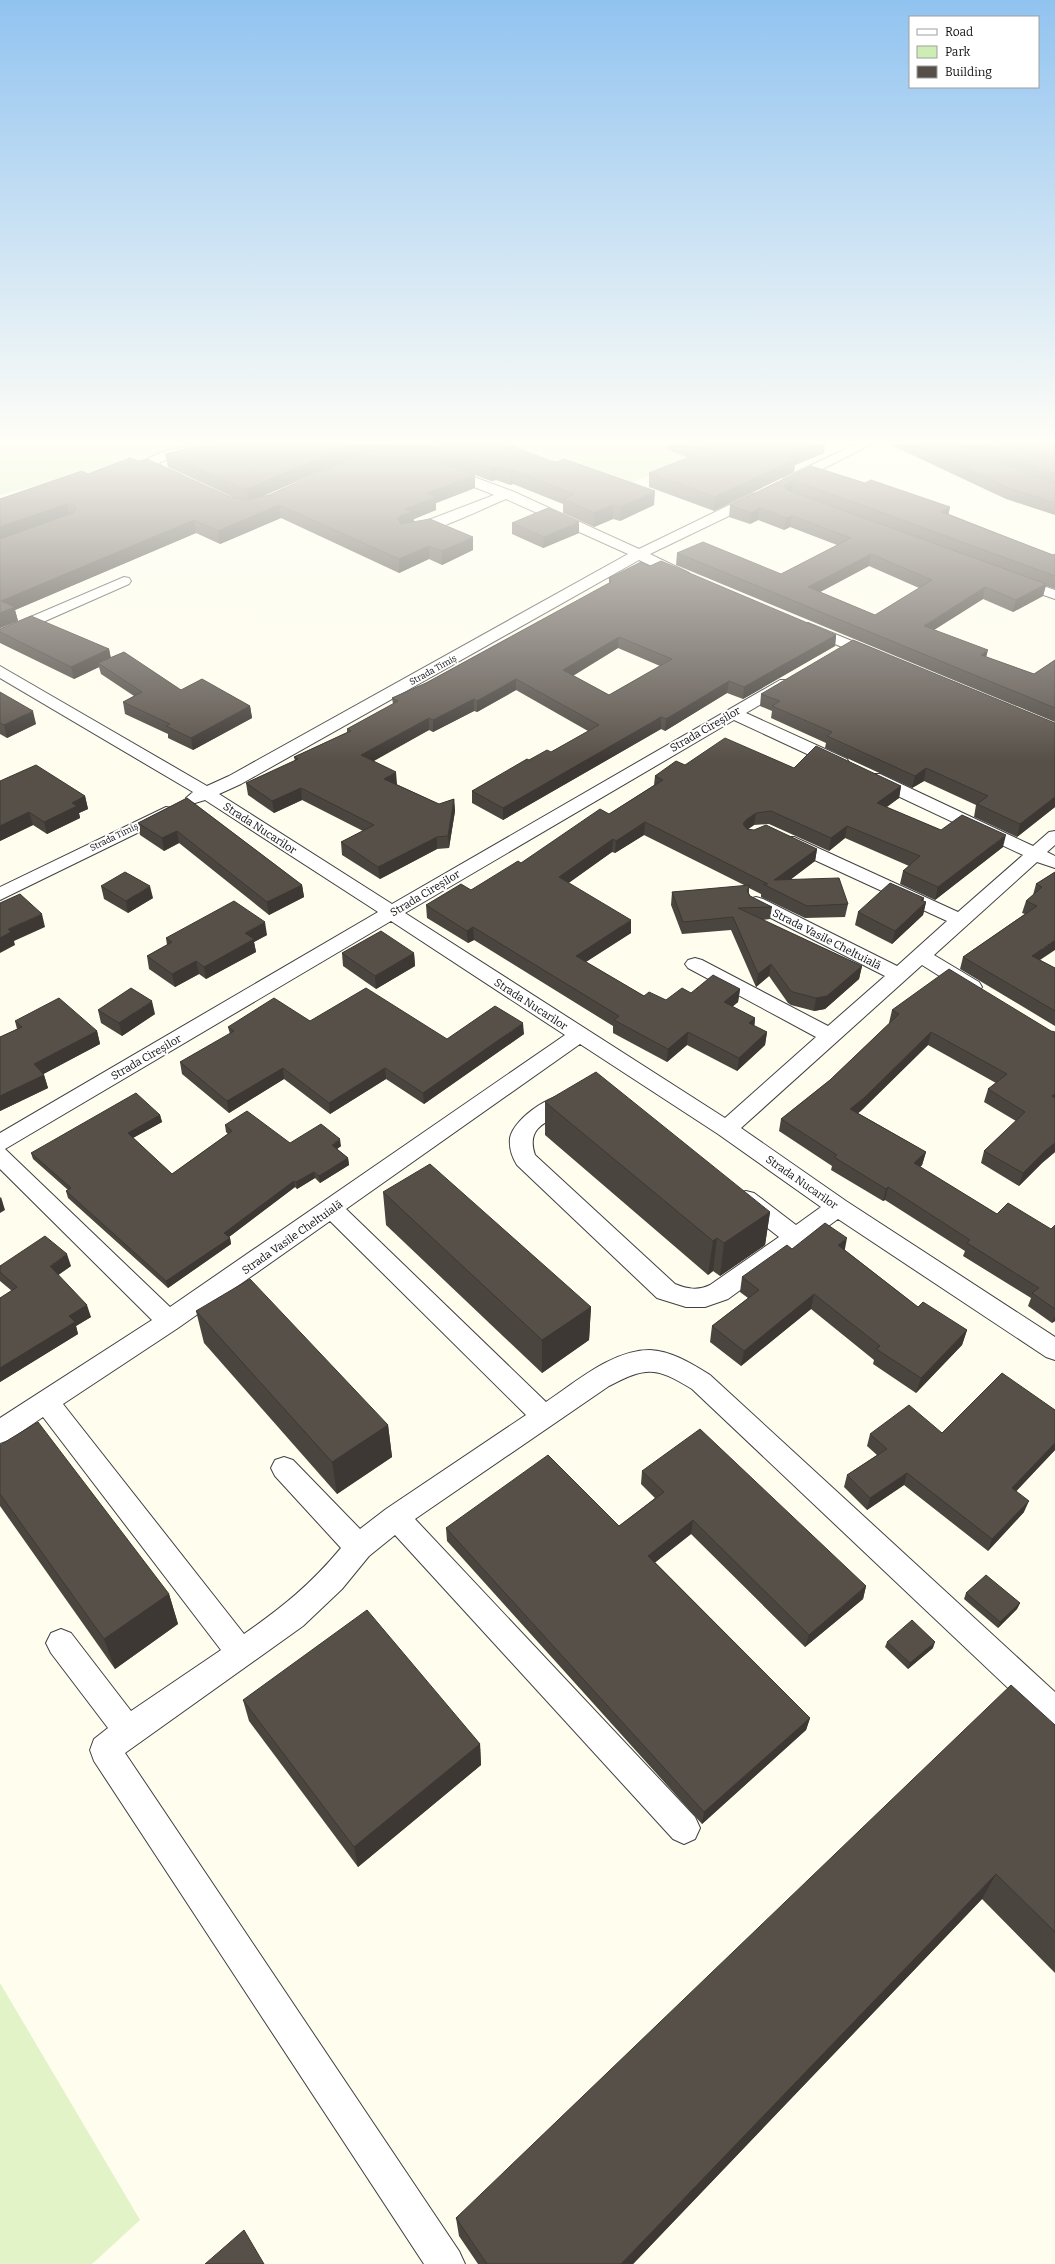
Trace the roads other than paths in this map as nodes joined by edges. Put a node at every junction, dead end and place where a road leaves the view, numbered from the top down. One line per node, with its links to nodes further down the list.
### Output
1 (630, 550): 3 (street)
2 (648, 550): 3 (street, Strada Timiș)
3 (639, 554): 6 (street); 16 (street, Strada Timiș)
4 (1004, 576): 7 (street)
5 (124, 581): 9 (street)
6 (694, 581)
7 (1055, 595)
8 (794, 622): 10 (street)
9 (0, 636)
10 (851, 645): 11 (street); 12 (street)
11 (832, 657)
12 (888, 660)
13 (0, 671): 16 (street, Strada Nucarilor)
14 (799, 675): 15 (street, Strada Cireșilor)
15 (733, 713): 19 (street); 23 (street, Strada Cireșilor)
16 (205, 792): 21 (street, Strada Timiș); 23 (street, Strada Nucarilor)
17 (770, 832): 24 (street)
18 (1055, 836): 19 (street, Strada Vasile Cheltuială)
19 (1035, 853): 20 (street); 24 (street, Strada Vasile Cheltuială)
20 (1055, 863)
21 (0, 894)
22 (756, 903): 27 (street, Strada Vasile Cheltuială)
23 (391, 913): 29 (street, Strada Nucarilor); 33 (street, Strada Cireșilor)
24 (960, 920): 25 (street, Strada Vasile Cheltuială)
25 (920, 955): 27 (street, Strada Vasile Cheltuială); 28 (street)
26 (695, 964): 30 (street)
27 (898, 975): 30 (street, Strada Vasile Cheltuială)
28 (988, 996)
29 (579, 1035): 32 (street, Strada Nucarilor); 37 (street, Strada Vasile Cheltuială)
30 (830, 1036): 32 (street, Strada Vasile Cheltuială)
31 (591, 1088): 38 (street)
32 (726, 1129): 36 (street, Strada Nucarilor)
33 (0, 1143)
34 (0, 1156): 39 (street)
35 (727, 1184): 38 (street)
36 (838, 1207): 38 (street); 40 (street, Strada Nucarilor)
37 (332, 1209): 39 (street, Strada Vasile Cheltuială); 42 (street)
38 (795, 1237)
39 (169, 1321): 41 (street, Strada Vasile Cheltuială)
40 (1055, 1350)
41 (46, 1402): 43 (street, Strada Vasile Cheltuială); 48 (street)
42 (545, 1417): 45 (street); 49 (street)
43 (0, 1432)
44 (284, 1468): 46 (street)
45 (396, 1517): 46 (street); 51 (street)
46 (359, 1547): 48 (street)
47 (61, 1643): 50 (street)
48 (241, 1653): 50 (street)
49 (1055, 1712)
50 (128, 1730): 52 (street)
51 (684, 1828)
52 (446, 2264)

